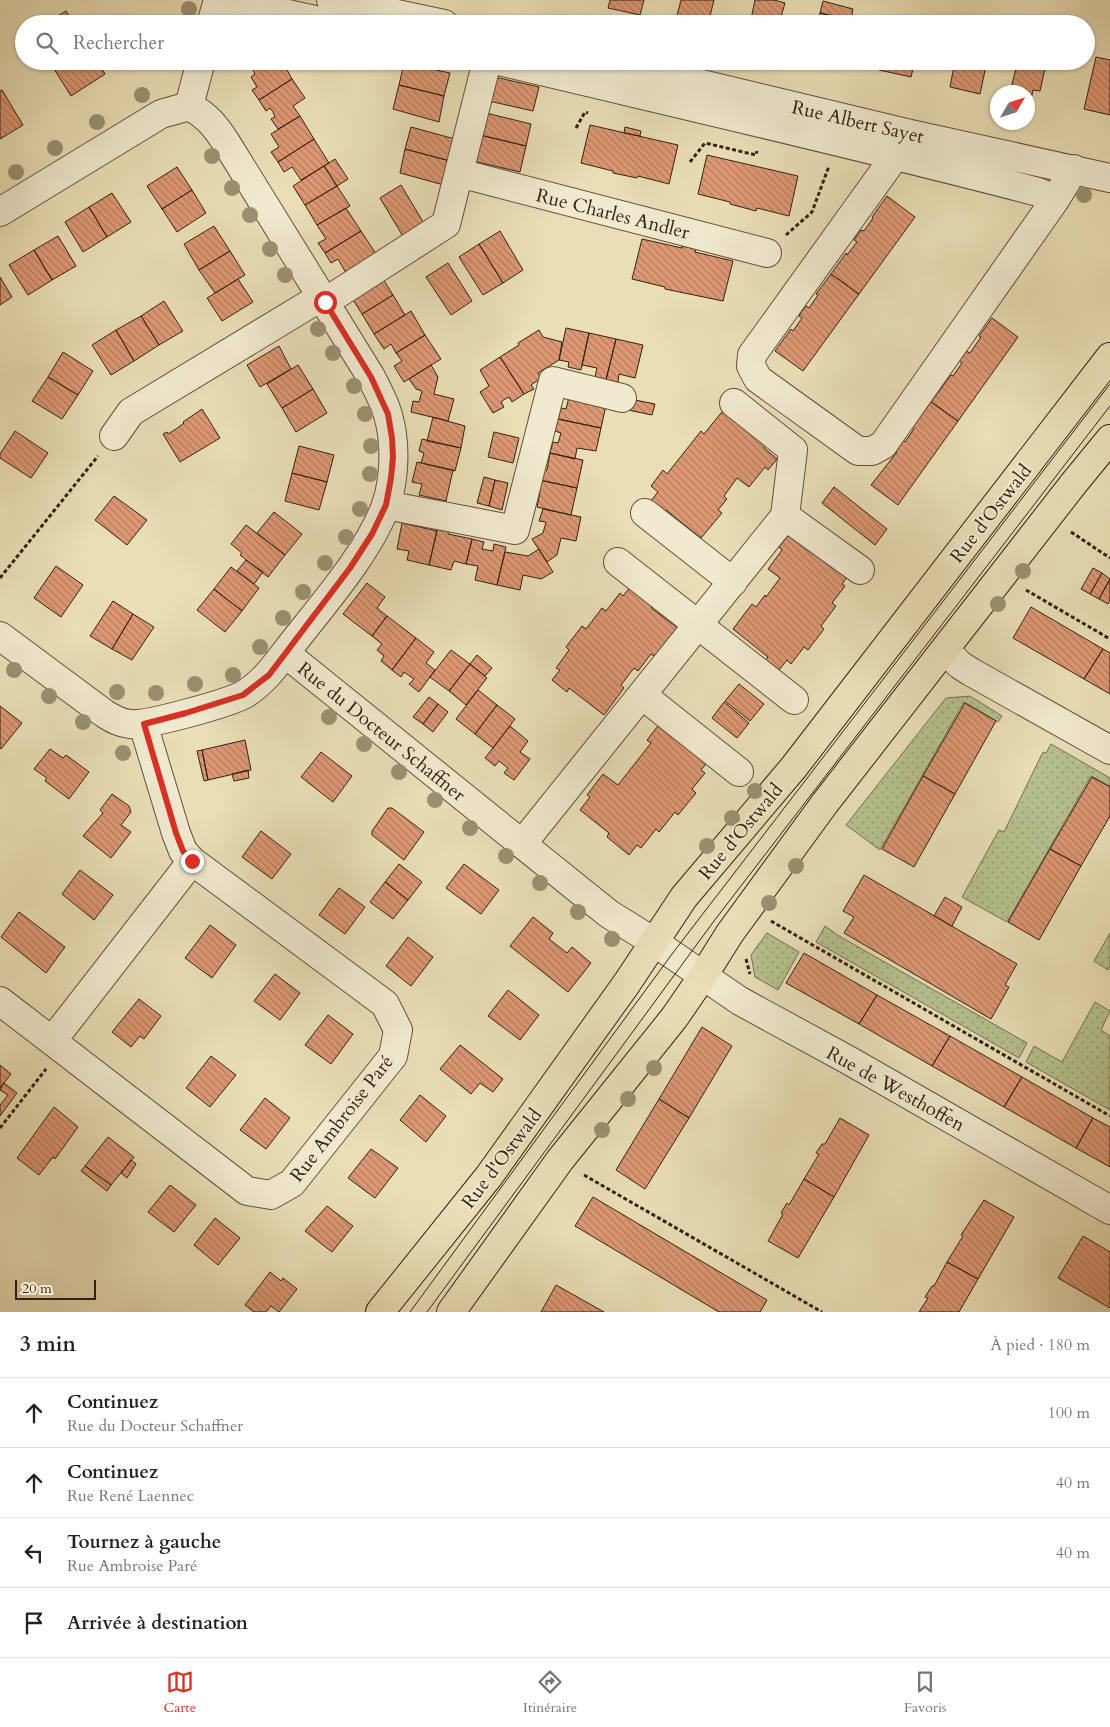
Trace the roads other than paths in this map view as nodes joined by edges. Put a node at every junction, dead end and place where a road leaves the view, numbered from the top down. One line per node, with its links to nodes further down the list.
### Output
1 (218, 0): 4 (street)
2 (225, 0): 5 (street)
3 (331, 0): 6 (street)
4 (214, 15)
5 (292, 15)
6 (402, 15)
7 (199, 70): 11 (street)
8 (485, 70): 14 (street)
9 (536, 70): 12 (street)
10 (638, 70): 12 (street, Rue Albert Sayet)
11 (189, 106): 17 (street); 19 (street, Rue du Docteur Schaffner)
12 (904, 145): 13 (street, Rue Albert Sayet); 16 (street); 16 (street)
13 (1074, 169): 15 (street, Rue Albert Sayet); 16 (street)
14 (459, 173): 18 (street, Rue Charles Andler); 19 (street)
15 (1110, 178)
16 (1055, 200)
17 (0, 212)
18 (767, 252)
19 (323, 300): 23 (street); 25 (street, Rue du Docteur Schaffner)
20 (1110, 357): 42 (main road, Rue d'Ostwald)
21 (622, 398): 25 (street)
22 (734, 403): 27 (street)
23 (114, 436)
24 (1110, 439): 33 (main road)
25 (386, 505): 34 (street, Rue du Docteur Schaffner)
26 (645, 513): 30 (street)
27 (786, 516): 29 (street); 30 (street)
28 (618, 562): 31 (street)
29 (860, 570)
30 (733, 582): 31 (street)
31 (698, 625): 35 (street); 36 (street)
32 (0, 636): 37 (street)
33 (945, 650): 38 (street); 43 (main road)
34 (285, 653): 37 (street); 40 (street, Rue du Docteur Schaffner)
35 (642, 695): 39 (street); 40 (street)
36 (794, 700)
37 (144, 724): 41 (street, Rue Ambroise Paré)
38 (1110, 750)
39 (739, 772)
40 (522, 844): 42 (street, Rue du Docteur Schaffner)
41 (192, 861): 45 (street); 45 (street, Rue Ambroise Paré)
42 (654, 942): 43 (street, Rue du Docteur Schaffner); 47 (main road, Rue d'Ostwald)
43 (693, 969): 46 (street, Rue de Westhoffen); 48 (main road)
44 (0, 1001): 45 (street, Rue Ambroise Paré)
45 (56, 1045)
46 (1110, 1210)
47 (380, 1312)
48 (451, 1312)

